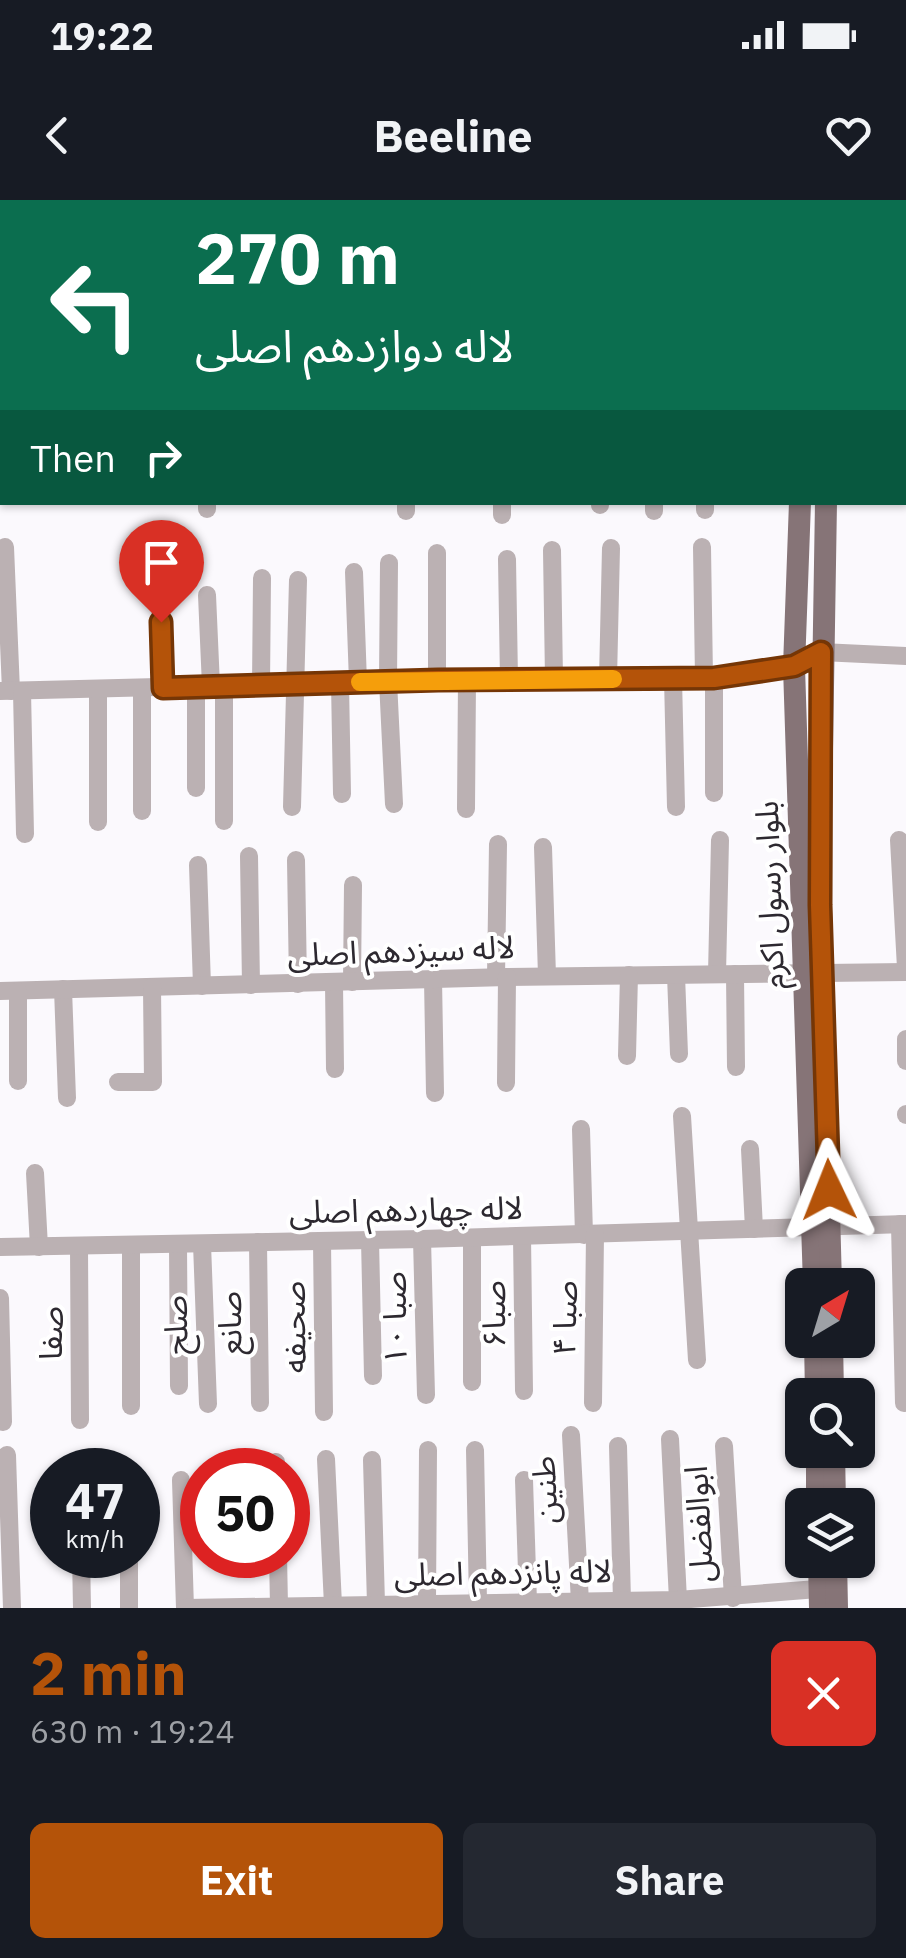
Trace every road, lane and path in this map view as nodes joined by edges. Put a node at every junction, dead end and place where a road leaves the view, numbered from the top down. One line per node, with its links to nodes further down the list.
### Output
1 (800, 505): 17 (main road, بلوار رسول اکرم)
2 (826, 505): 15 (main road, بلوار رسول اکرم)
3 (5, 547): 33 (street)
4 (702, 547): 19 (street)
5 (611, 548): 21 (street)
6 (552, 550): 20 (street)
7 (437, 553): 22 (street)
8 (159, 556): 31 (street)
9 (507, 558): 24 (street)
10 (388, 564): 26 (street)
11 (354, 572): 25 (street)
12 (262, 578): 28 (street)
13 (298, 580): 27 (street)
14 (207, 596): 29 (street)
15 (821, 652): 16 (street); 17 (street); 54 (main road, بلوار رسول اکرم)
16 (906, 656)
17 (794, 666): 19 (street); 54 (main road, بلوار رسول اکرم)
18 (674, 678): 19 (street); 21 (street); 39 (street)
19 (709, 678): 35 (street)
20 (554, 679): 21 (street); 24 (street)
21 (608, 679)
22 (438, 680): 23 (street); 26 (street)
23 (467, 680): 24 (street); 40 (street)
24 (509, 680)
25 (349, 682): 26 (street); 27 (street); 36 (street)
26 (388, 682): 37 (street)
27 (295, 684): 28 (street); 38 (street)
28 (262, 685): 29 (street)
29 (211, 686): 31 (street); 34 (street); 42 (street)
30 (142, 688): 31 (street); 32 (street); 41 (street)
31 (163, 688)
32 (98, 689): 33 (street); 43 (street)
33 (11, 691): 44 (street)
34 (196, 788)
35 (714, 793)
36 (342, 794)
37 (394, 804)
38 (292, 807)
39 (676, 807)
40 (466, 809)
41 (142, 811)
42 (224, 821)
43 (98, 822)
44 (25, 834)
45 (720, 840): 55 (street)
46 (898, 840): 53 (street)
47 (498, 844): 59 (street)
48 (542, 847): 58 (street)
49 (249, 856): 63 (street)
50 (296, 860): 62 (street)
51 (198, 865): 64 (street)
52 (353, 886): 61 (street)
53 (906, 970): 54 (street, لاله سیزدهم اصلی)
54 (813, 972): 55 (street, لاله سیزدهم اصلی); 84 (main road, بلوار رسول اکرم)
55 (726, 974): 57 (street, لاله سیزدهم اصلی); 72 (street)
56 (629, 975): 57 (street, لاله سیزدهم اصلی); 58 (street, لاله سیزدهم اصلی); 70 (street)
57 (676, 975): 69 (street)
58 (547, 976): 59 (street, لاله سیزدهم اصلی)
59 (502, 977): 60 (street, لاله سیزدهم اصلی); 76 (street)
60 (433, 980): 61 (street, لاله سیزدهم اصلی); 77 (street)
61 (343, 983): 62 (street, لاله سیزدهم اصلی); 73 (street)
62 (298, 984): 63 (street, لاله سیزدهم اصلی)
63 (251, 985): 64 (street, لاله سیزدهم اصلی)
64 (202, 986): 65 (street, لاله سیزدهم اصلی)
65 (152, 987): 66 (street, لاله سیزدهم اصلی); 75 (street)
66 (63, 990): 67 (street, لاله سیزدهم اصلی); 78 (street)
67 (9, 991): 74 (street)
68 (906, 1039): 71 (street)
69 (679, 1054)
70 (628, 1056)
71 (906, 1061)
72 (736, 1068)
73 (334, 1069)
74 (18, 1080)
75 (118, 1082)
76 (506, 1083)
77 (435, 1093)
78 (66, 1098)
79 (682, 1116): 86 (street)
80 (582, 1129): 87 (street, صبا ۴)
81 (750, 1150): 85 (street)
82 (36, 1173): 98 (street)
83 (903, 1224): 84 (street, لاله چهاردهم اصلی); 111 (street)
84 (822, 1227): 85 (street, لاله چهاردهم اصلی); 100 (main road, بلوار رسول اکرم); 101 (main road, بلوار رسول اکرم)
85 (754, 1229): 86 (street, لاله چهاردهم اصلی)
86 (691, 1231): 87 (street, لاله چهاردهم اصلی); 103 (street)
87 (590, 1234): 88 (street, لاله چهاردهم اصلی); 110 (street, صبا ۴)
88 (522, 1236): 89 (street, لاله چهاردهم اصلی); 107 (street, صبا۶)
89 (472, 1238): 90 (street, لاله چهاردهم اصلی); 105 (street)
90 (422, 1239): 91 (street, لاله چهاردهم اصلی); 108 (street, صبا ۱۰)
91 (370, 1240): 92 (street, لاله چهاردهم اصلی); 104 (street)
92 (322, 1241): 93 (street, لاله چهاردهم اصلی); 114 (street, صحیفه)
93 (258, 1242): 95 (street, لاله چهاردهم اصلی); 109 (street, صانع)
94 (178, 1244): 95 (street, لاله چهاردهم اصلی); 96 (street, لاله چهاردهم اصلی); 106 (street)
95 (202, 1244): 112 (street, صلح)
96 (131, 1245): 97 (street, لاله چهاردهم اصلی); 113 (street)
97 (80, 1246): 98 (street, لاله چهاردهم اصلی); 115 (street, صفا)
98 (38, 1247): 99 (street, لاله چهاردهم اصلی)
99 (0, 1248)
100 (816, 1268)
101 (829, 1268)
102 (0, 1298): 116 (street)
103 (697, 1360)
104 (372, 1376)
105 (472, 1382)
106 (179, 1386)
107 (524, 1390)
108 (426, 1395)
109 (260, 1403)
110 (593, 1403)
111 (904, 1403)
112 (208, 1404)
113 (131, 1406)
114 (324, 1412)
115 (80, 1420)
116 (3, 1422)
117 (570, 1435): 136 (street, طنین)
118 (670, 1440): 133 (street)
119 (618, 1446): 138 (street)
120 (724, 1446): 131 (street, ابوالفضل)
121 (428, 1450): 137 (street)
122 (475, 1450): 134 (street)
123 (7, 1455): 147 (street)
124 (326, 1459): 139 (street)
125 (372, 1460): 141 (street)
126 (524, 1480): 135 (street)
127 (81, 1578): 148 (street)
128 (128, 1578): 149 (street)
129 (185, 1578): 150 (street)
130 (278, 1578): 144 (street)
131 (733, 1598): 132 (street, لاله پانزدهم اصلی); 133 (street, لاله پانزدهم اصلی)
132 (828, 1598)
133 (678, 1600): 140 (street, لاله پانزدهم اصلی)
134 (478, 1602): 137 (street, لاله پانزدهم اصلی); 142 (street, لاله پانزدهم اصلی)
135 (528, 1602): 142 (street, لاله پانزدهم اصلی); 143 (street, لاله پانزدهم اصلی)
136 (580, 1602): 138 (street, لاله پانزدهم اصلی); 143 (street, لاله پانزدهم اصلی)
137 (427, 1603): 141 (street, لاله پانزدهم اصلی)
138 (610, 1603): 140 (street, لاله پانزدهم اصلی)
139 (334, 1604): 141 (street, لاله پانزدهم اصلی); 145 (street, لاله پانزدهم اصلی)
140 (654, 1604)
141 (367, 1605)
142 (508, 1605)
143 (556, 1605)
144 (279, 1606): 145 (street, لاله پانزدهم اصلی); 146 (street, لاله پانزدهم اصلی)
145 (309, 1606)
146 (255, 1607): 150 (street, لاله پانزدهم اصلی)
147 (12, 1608)
148 (82, 1608)
149 (129, 1608)
150 (186, 1608)

